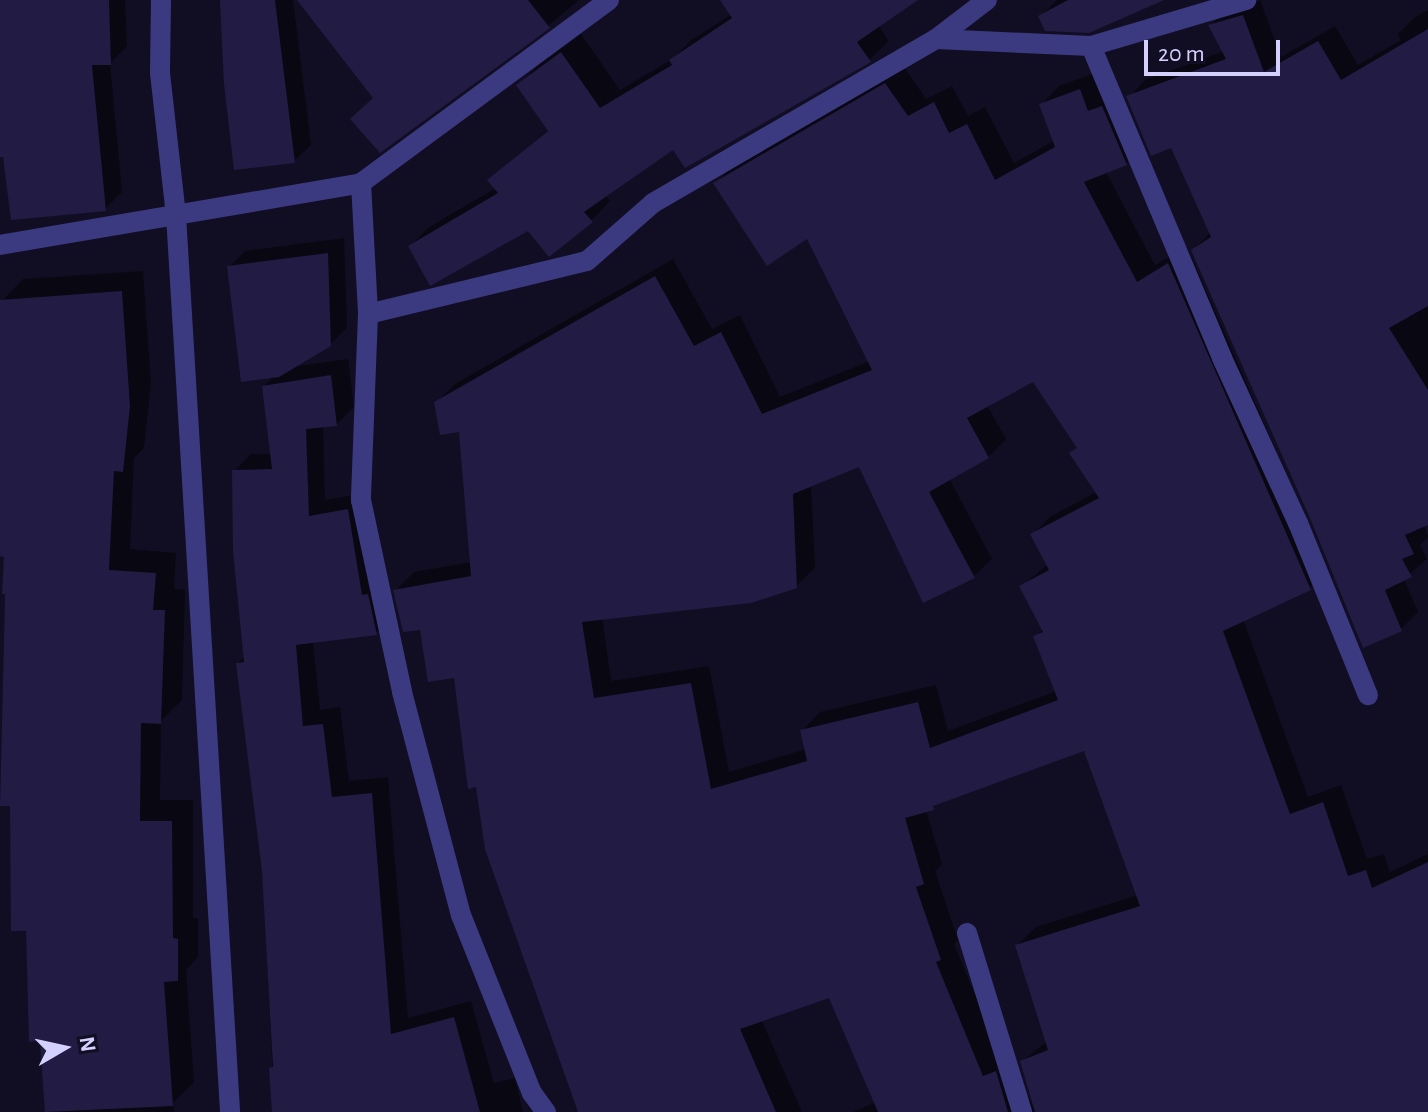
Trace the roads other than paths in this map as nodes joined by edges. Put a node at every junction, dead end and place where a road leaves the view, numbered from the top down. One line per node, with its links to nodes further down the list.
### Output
1 (161, 0): 8 (street)
2 (609, 0): 7 (street)
3 (987, 0): 5 (street)
4 (1246, 0): 6 (street)
5 (936, 39): 6 (street); 10 (street)
6 (1091, 46): 11 (street)
7 (361, 183): 8 (street); 10 (street)
8 (176, 215): 9 (street); 13 (street)
9 (0, 245)
10 (368, 314): 14 (street)
11 (1368, 695)
12 (967, 933): 15 (street)
13 (230, 1112)
14 (546, 1112)
15 (1022, 1112)

